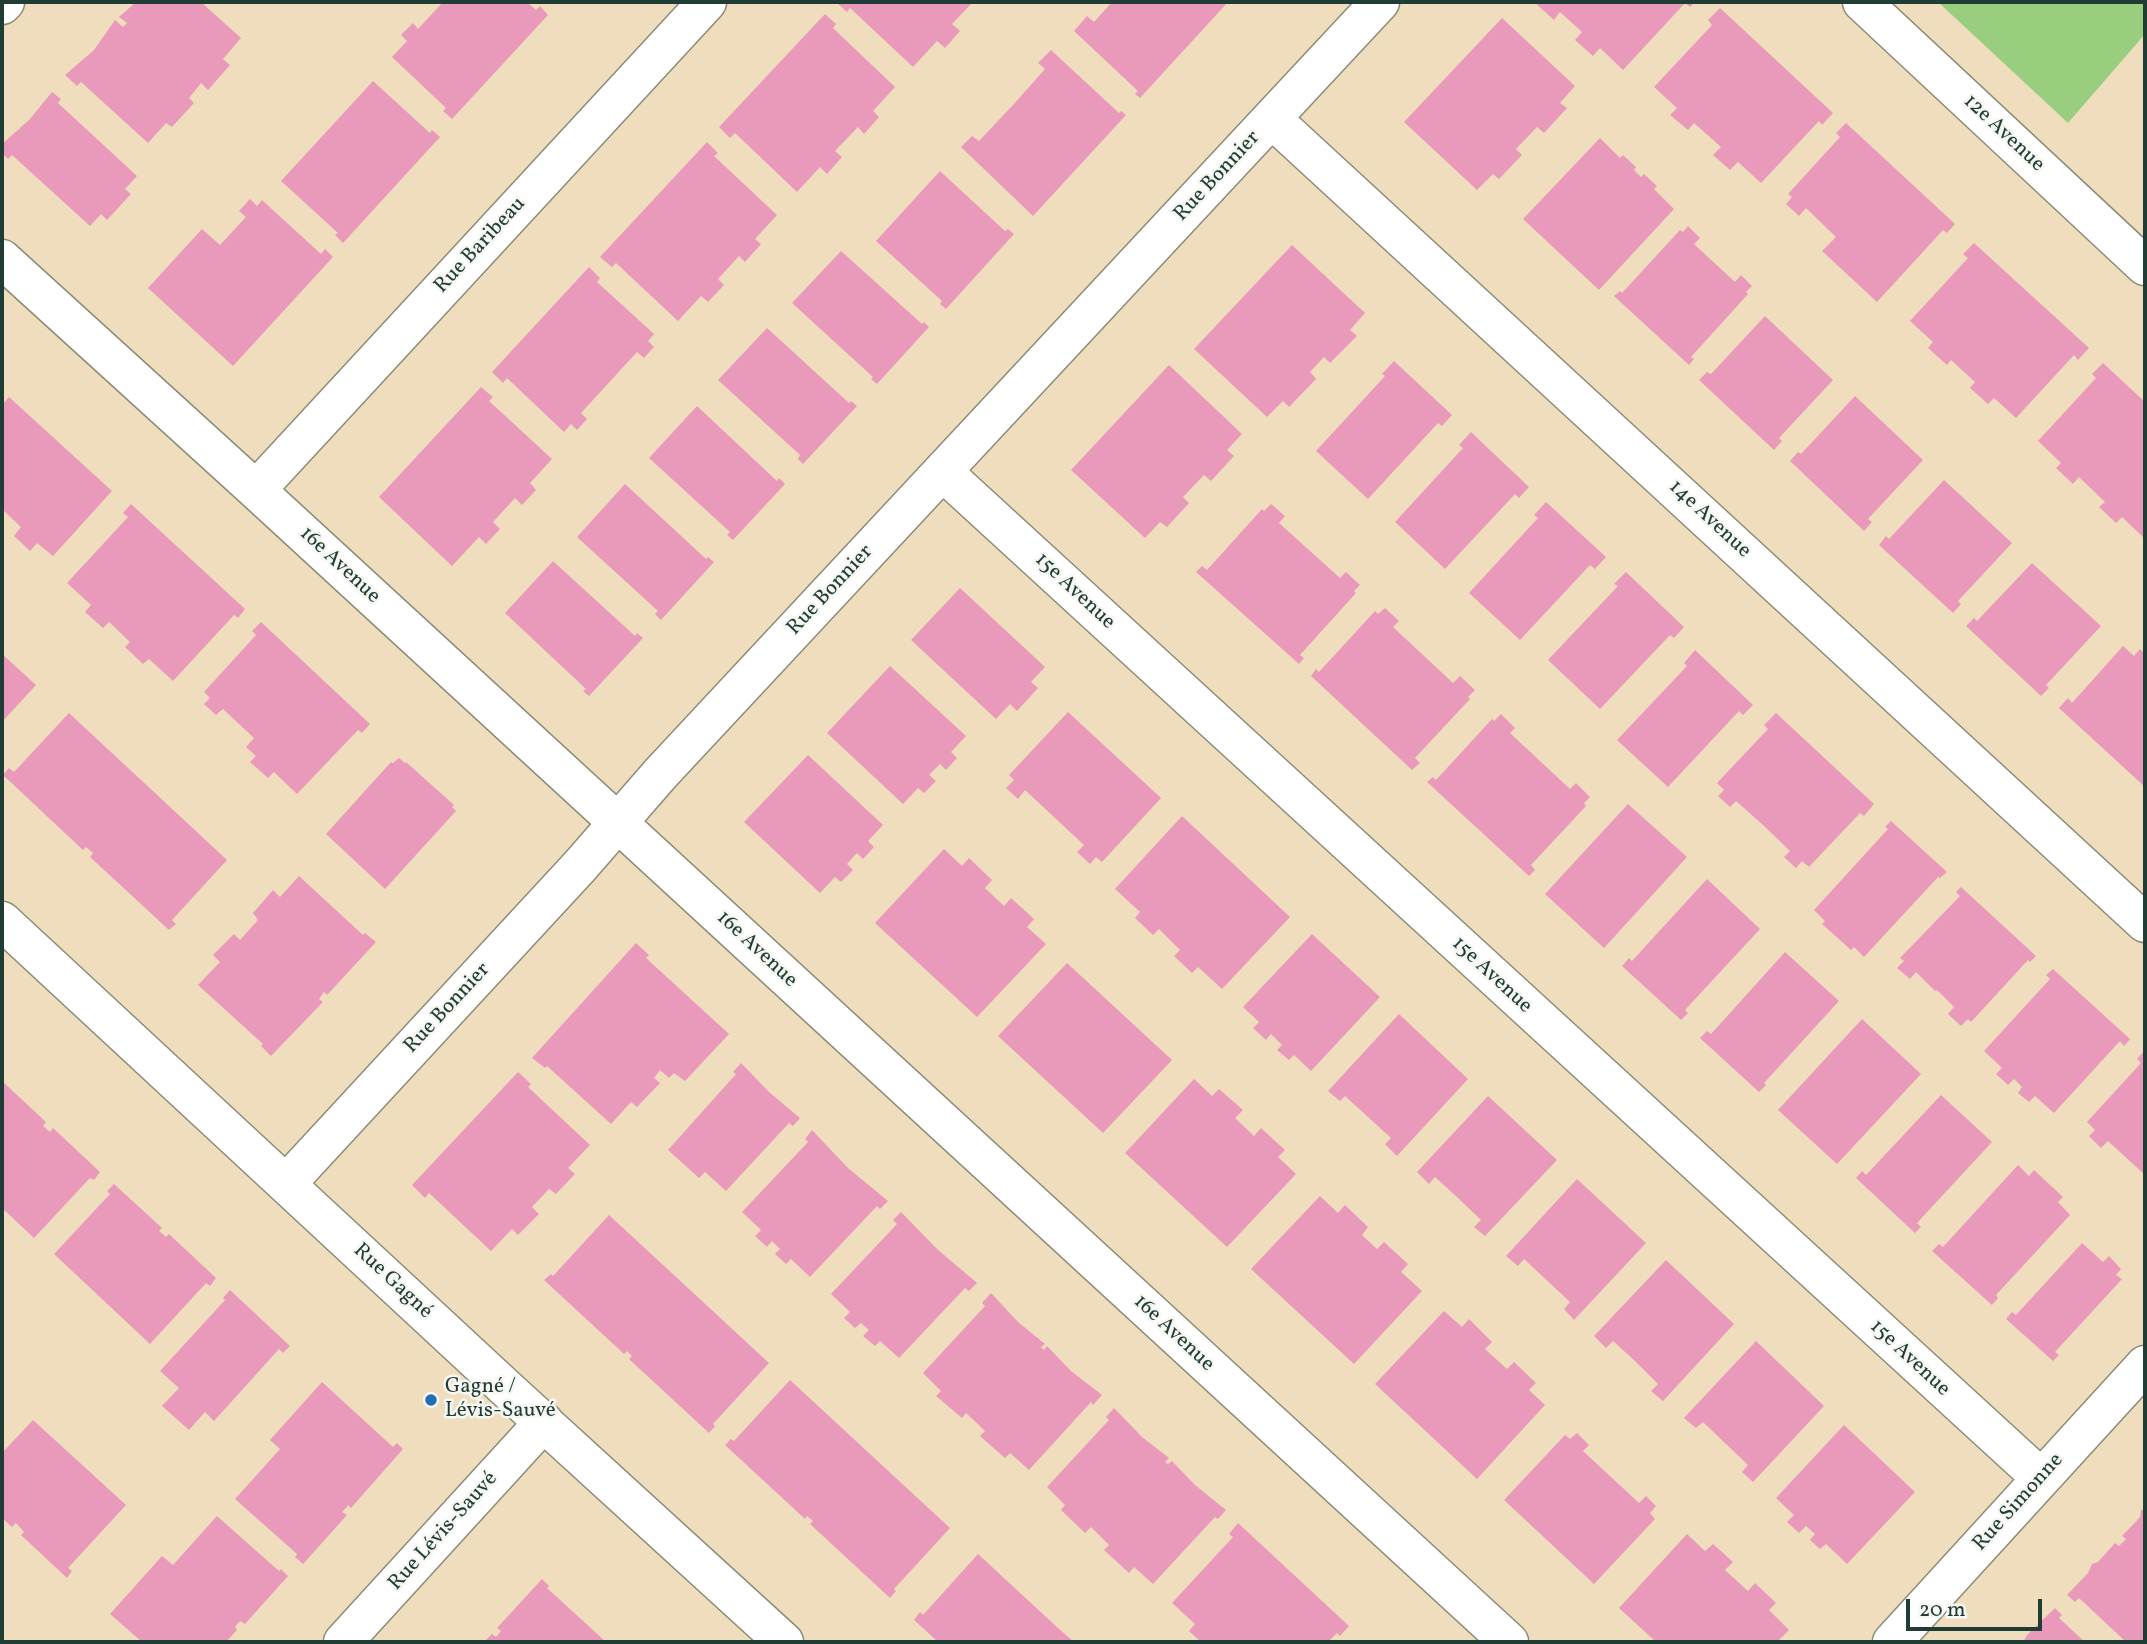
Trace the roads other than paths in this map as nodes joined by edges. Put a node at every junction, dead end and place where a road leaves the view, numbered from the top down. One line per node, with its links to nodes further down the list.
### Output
1 (707, 2): 8 (street, Rue Baribeau)
2 (1380, 2): 4 (street, Rue Bonnier)
3 (1862, 2): 6 (street, 12e Avenue)
4 (1272, 119): 7 (street, Rue Bonnier); 11 (street, 14e Avenue)
5 (2, 259): 8 (street, 16e Avenue)
6 (2145, 266)
7 (943, 472): 9 (street, Rue Bonnier); 15 (street, 15e Avenue)
8 (256, 490): 9 (street, 16e Avenue)
9 (618, 822): 12 (street, Rue Bonnier); 18 (street, 16e Avenue)
10 (2, 921): 12 (street, Rue Gagné)
11 (2145, 923)
12 (286, 1184): 14 (street, Rue Gagné)
13 (2145, 1365): 15 (street, Rue Simonne)
14 (544, 1422): 16 (street, Rue Lévis-Sauvé); 17 (street, Rue Gagné)
15 (2041, 1478): 19 (street, Rue Simonne)
16 (343, 1642)
17 (784, 1642)
18 (1509, 1642)
19 (1892, 1642)

